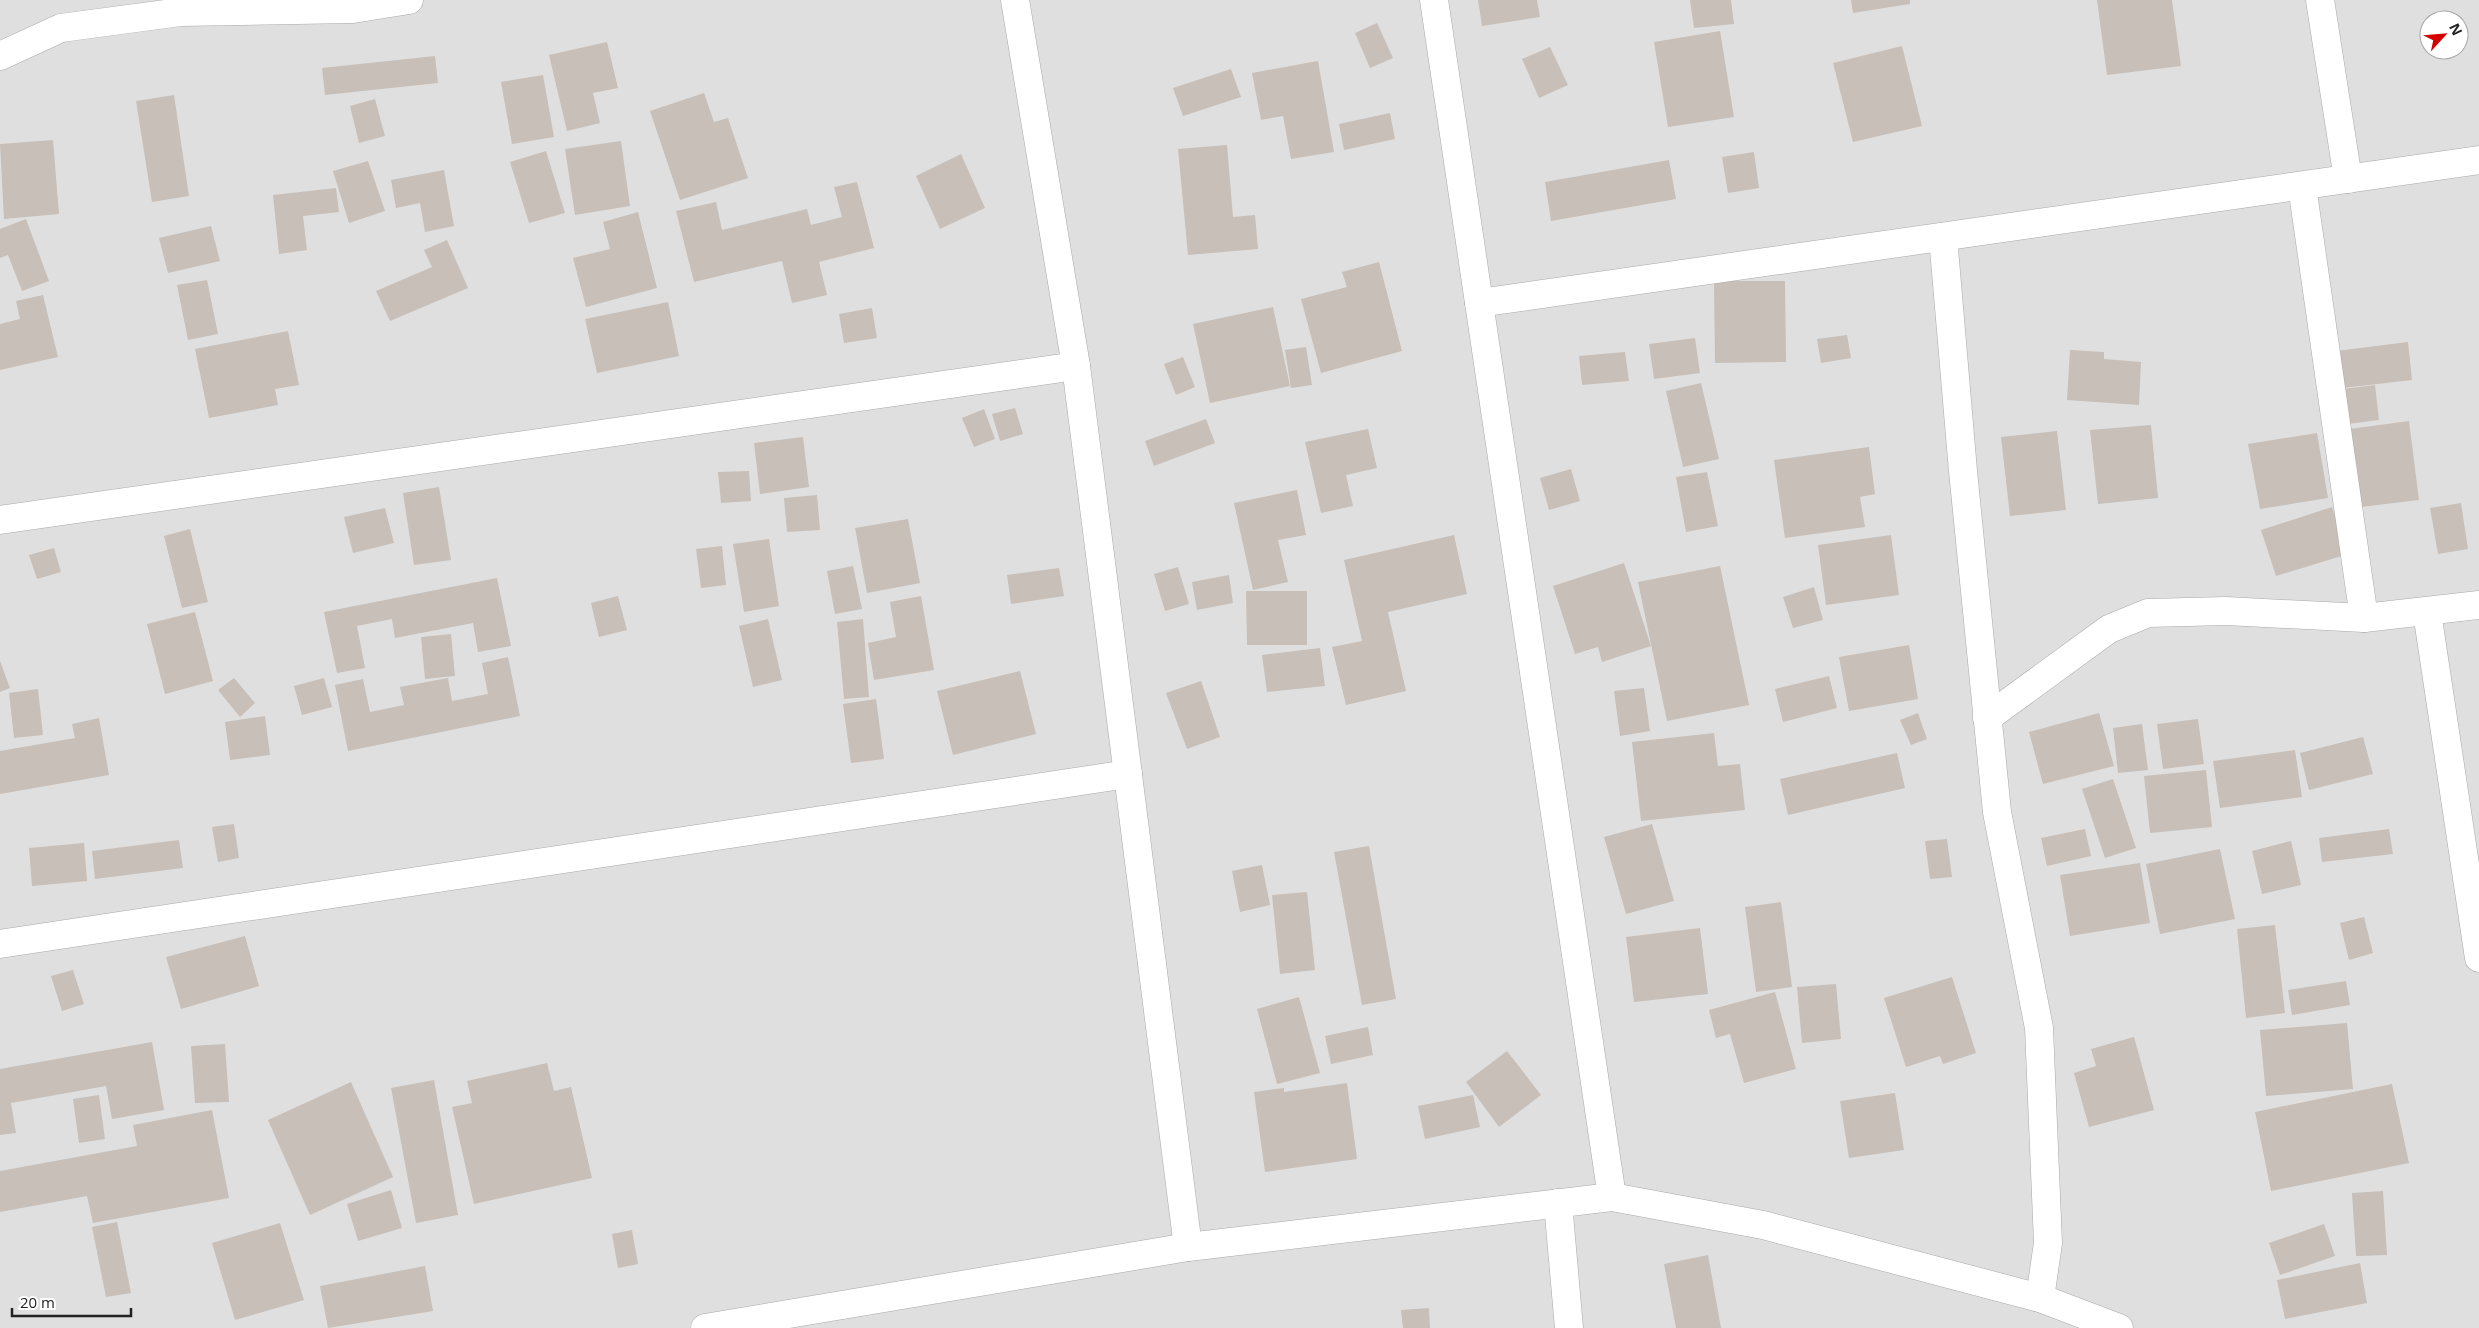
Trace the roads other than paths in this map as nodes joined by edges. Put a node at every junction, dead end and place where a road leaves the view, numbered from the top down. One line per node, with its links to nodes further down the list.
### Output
1 (409, 0): 5 (street)
2 (1015, 0): 11 (street)
3 (1434, 0): 10 (street)
4 (2320, 0): 7 (street)
5 (0, 56)
6 (2479, 160): 7 (street)
7 (2348, 179): 8 (street)
8 (2302, 186): 9 (street); 15 (street)
9 (1943, 237): 10 (street); 16 (street)
10 (1479, 303): 20 (street)
11 (1076, 366): 12 (street); 17 (street)
12 (0, 520)
13 (2479, 605): 14 (street)
14 (2427, 612): 15 (street); 19 (street)
15 (2364, 618): 16 (street)
16 (1987, 718): 23 (street)
17 (1128, 774): 18 (street); 22 (street)
18 (0, 944)
19 (2479, 958)
20 (1612, 1197): 21 (street); 23 (street)
21 (1558, 1204): 22 (street); 25 (street)
22 (1188, 1247): 24 (street)
23 (2040, 1298): 26 (street)
24 (705, 1328)
25 (1569, 1328)
26 (2119, 1328)

